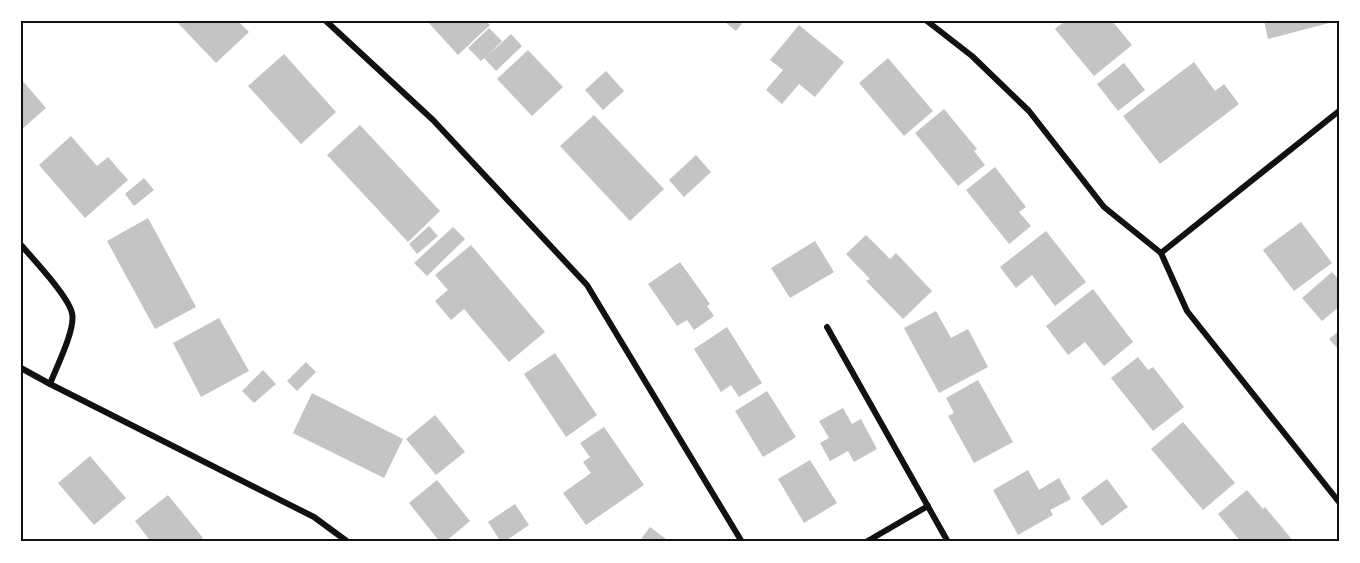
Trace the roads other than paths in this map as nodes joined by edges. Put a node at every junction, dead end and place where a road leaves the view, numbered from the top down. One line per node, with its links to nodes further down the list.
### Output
1 (326, 21): 12 (street)
2 (927, 21): 5 (street)
3 (1339, 111): 5 (street)
4 (21, 245): 8 (street)
5 (1161, 253): 9 (street)
6 (827, 327): 10 (street)
7 (21, 368): 8 (street)
8 (50, 384): 11 (street)
9 (1339, 502)
10 (928, 506): 13 (street); 14 (street)
11 (348, 542)
12 (742, 542)
13 (866, 542)
14 (948, 542)

